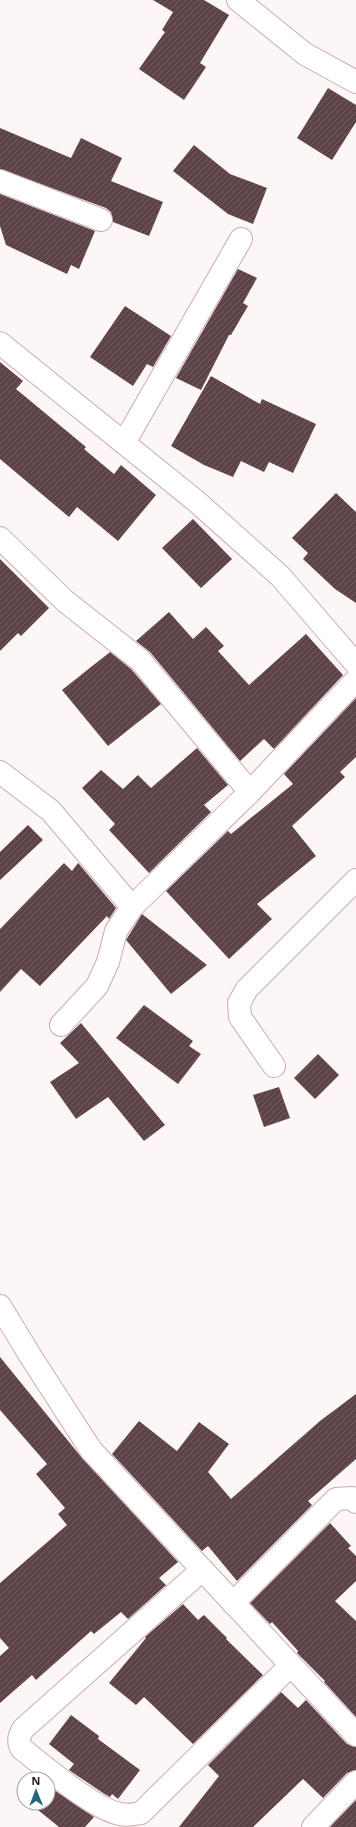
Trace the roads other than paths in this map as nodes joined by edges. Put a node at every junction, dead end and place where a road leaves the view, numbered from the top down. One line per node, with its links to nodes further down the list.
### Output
1 (238, 0): 2 (street)
2 (356, 82)
3 (0, 181): 4 (street)
4 (101, 220)
5 (241, 239): 7 (street)
6 (0, 343): 7 (street)
7 (124, 443): 9 (street)
8 (1, 543): 12 (street)
9 (356, 664)
10 (356, 680): 12 (street)
11 (0, 772): 14 (street)
12 (250, 792): 14 (street)
13 (356, 880): 16 (street)
14 (132, 907): 15 (street)
15 (61, 1025)
16 (274, 1066)
17 (0, 1306): 19 (street)
18 (356, 1502): 20 (street)
19 (202, 1570): 20 (street); 21 (street)
20 (233, 1603): 21 (street)
21 (291, 1665): 22 (street)
22 (356, 1735)
23 (356, 1782): 24 (street)
24 (313, 1827)

